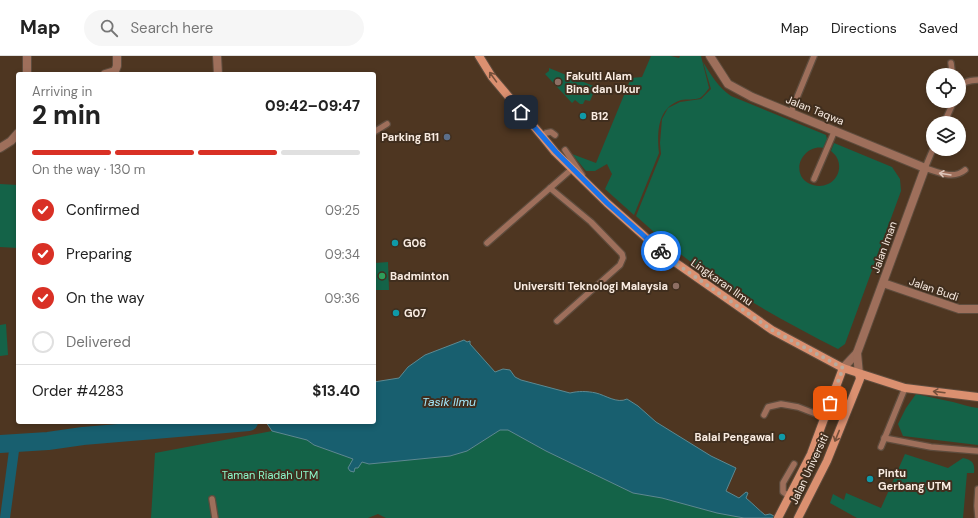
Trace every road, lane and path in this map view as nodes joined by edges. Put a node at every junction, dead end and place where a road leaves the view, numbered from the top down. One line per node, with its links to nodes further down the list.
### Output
1 (27, 56): 9 (street)
2 (117, 56): 10 (street)
3 (217, 56): 11 (street)
4 (479, 56): 20 (street, Lingkaran Ilmu, one-way to 4)
5 (710, 56): 14 (street, Jalan Taqwa)
6 (814, 56): 14 (lane)
7 (952, 64): 8 (lane)
8 (952, 68)
9 (27, 72)
10 (112, 72)
11 (218, 72)
12 (978, 80): 13 (lane)
13 (966, 82)
14 (791, 112): 16 (street, Jalan Taqwa)
15 (387, 124): 17 (lane)
16 (836, 130): 25 (street, Jalan Taqwa); 27 (lane)
17 (376, 131)
18 (16, 135): 21 (street)
19 (555, 135): 20 (lane)
20 (542, 136): 24 (street, Lingkaran Ilmu)
21 (0, 148)
22 (565, 150): 28 (lane)
23 (930, 156): 25 (lane, Jalan Iman)
24 (573, 168): 28 (street, Lingkaran Ilmu); 29 (lane)
25 (925, 168): 26 (lane, one-way to 25); 31 (street, Jalan Iman)
26 (965, 170)
27 (814, 179)
28 (589, 185): 35 (street, Lingkaran Ilmu)
29 (550, 188): 30 (lane); 33 (lane)
30 (486, 243)
31 (883, 283): 32 (street, Jalan Budi); 34 (street, Jalan Iman)
32 (978, 309)
33 (557, 321)
34 (857, 353): 35 (street, Jalan Universiti); 36 (street, Jalan Universiti)
35 (843, 368): 36 (street, Lingkaran Ilmu); 40 (street, Jalan Universiti)
36 (859, 374): 37 (street, Lingkaran Ilmu); 51 (street, Jalan Universiti, one-way to 51)
37 (905, 388): 38 (street, Lingkaran Ilmu, one-way to 37); 41 (lane)
38 (978, 397)
39 (764, 415): 40 (lane)
40 (824, 417): 46 (street, Jalan Universiti)
41 (884, 438): 42 (lane); 43 (lane)
42 (881, 447)
43 (978, 451)
44 (794, 464): 46 (lane)
45 (978, 489): 49 (lane)
46 (789, 496): 48 (street, Jalan Universiti)
47 (212, 499): 50 (lane)
48 (778, 517)
49 (978, 517)
50 (215, 518)
51 (798, 518)

